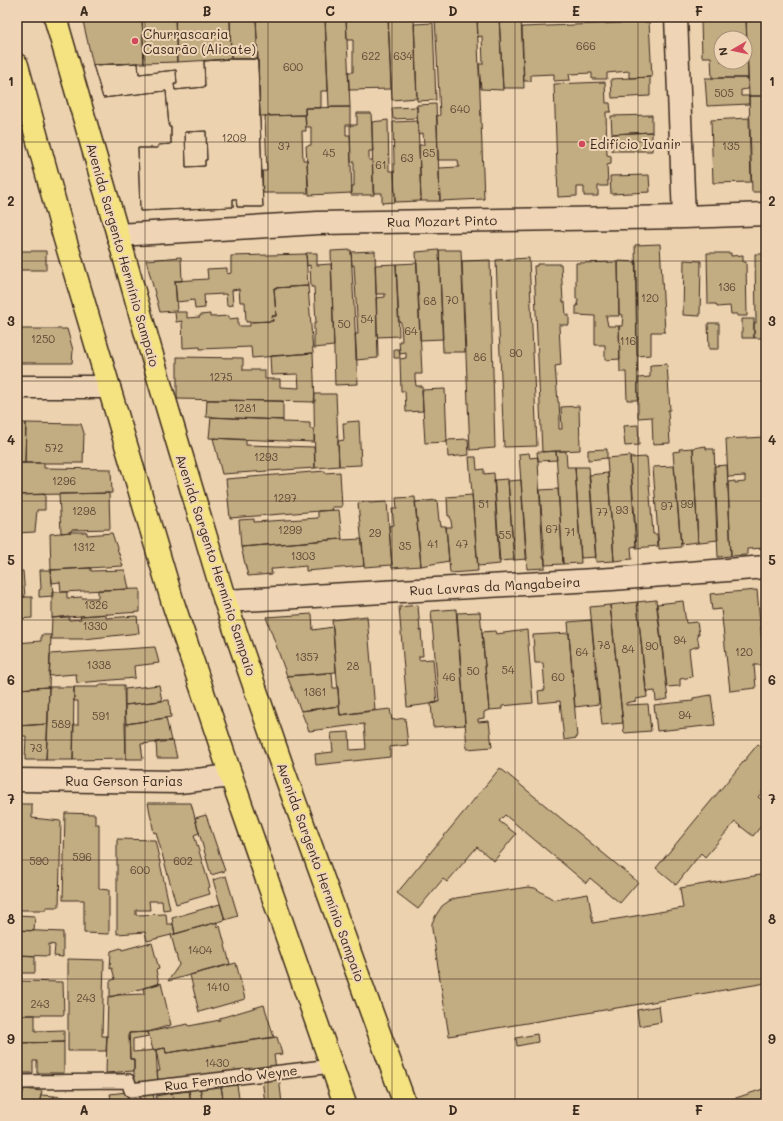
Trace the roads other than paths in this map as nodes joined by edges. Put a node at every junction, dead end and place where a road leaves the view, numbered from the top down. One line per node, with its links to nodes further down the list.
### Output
1 (55, 17): 6 (main road, Avenida Sargento Hermínio Sampaio)
2 (676, 17): 5 (street)
3 (17, 65): 7 (main road)
4 (766, 214): 5 (street, Rua Mozart Pinto)
5 (684, 217): 6 (street, Rua Mozart Pinto)
6 (118, 234): 10 (main road, Avenida Sargento Hermínio Sampaio)
7 (109, 387): 8 (street); 11 (main road)
8 (17, 388)
9 (766, 567): 10 (street, Rua Lavras da Mangabeira)
10 (225, 601): 16 (main road, Avenida Sargento Hermínio Sampaio)
11 (231, 776): 12 (street, Rua Gerson Farias); 13 (main road)
12 (17, 780)
13 (332, 1066): 14 (lane, Rua Fernando Weyne); 15 (main road)
14 (17, 1082)
15 (345, 1104)
16 (405, 1104)

